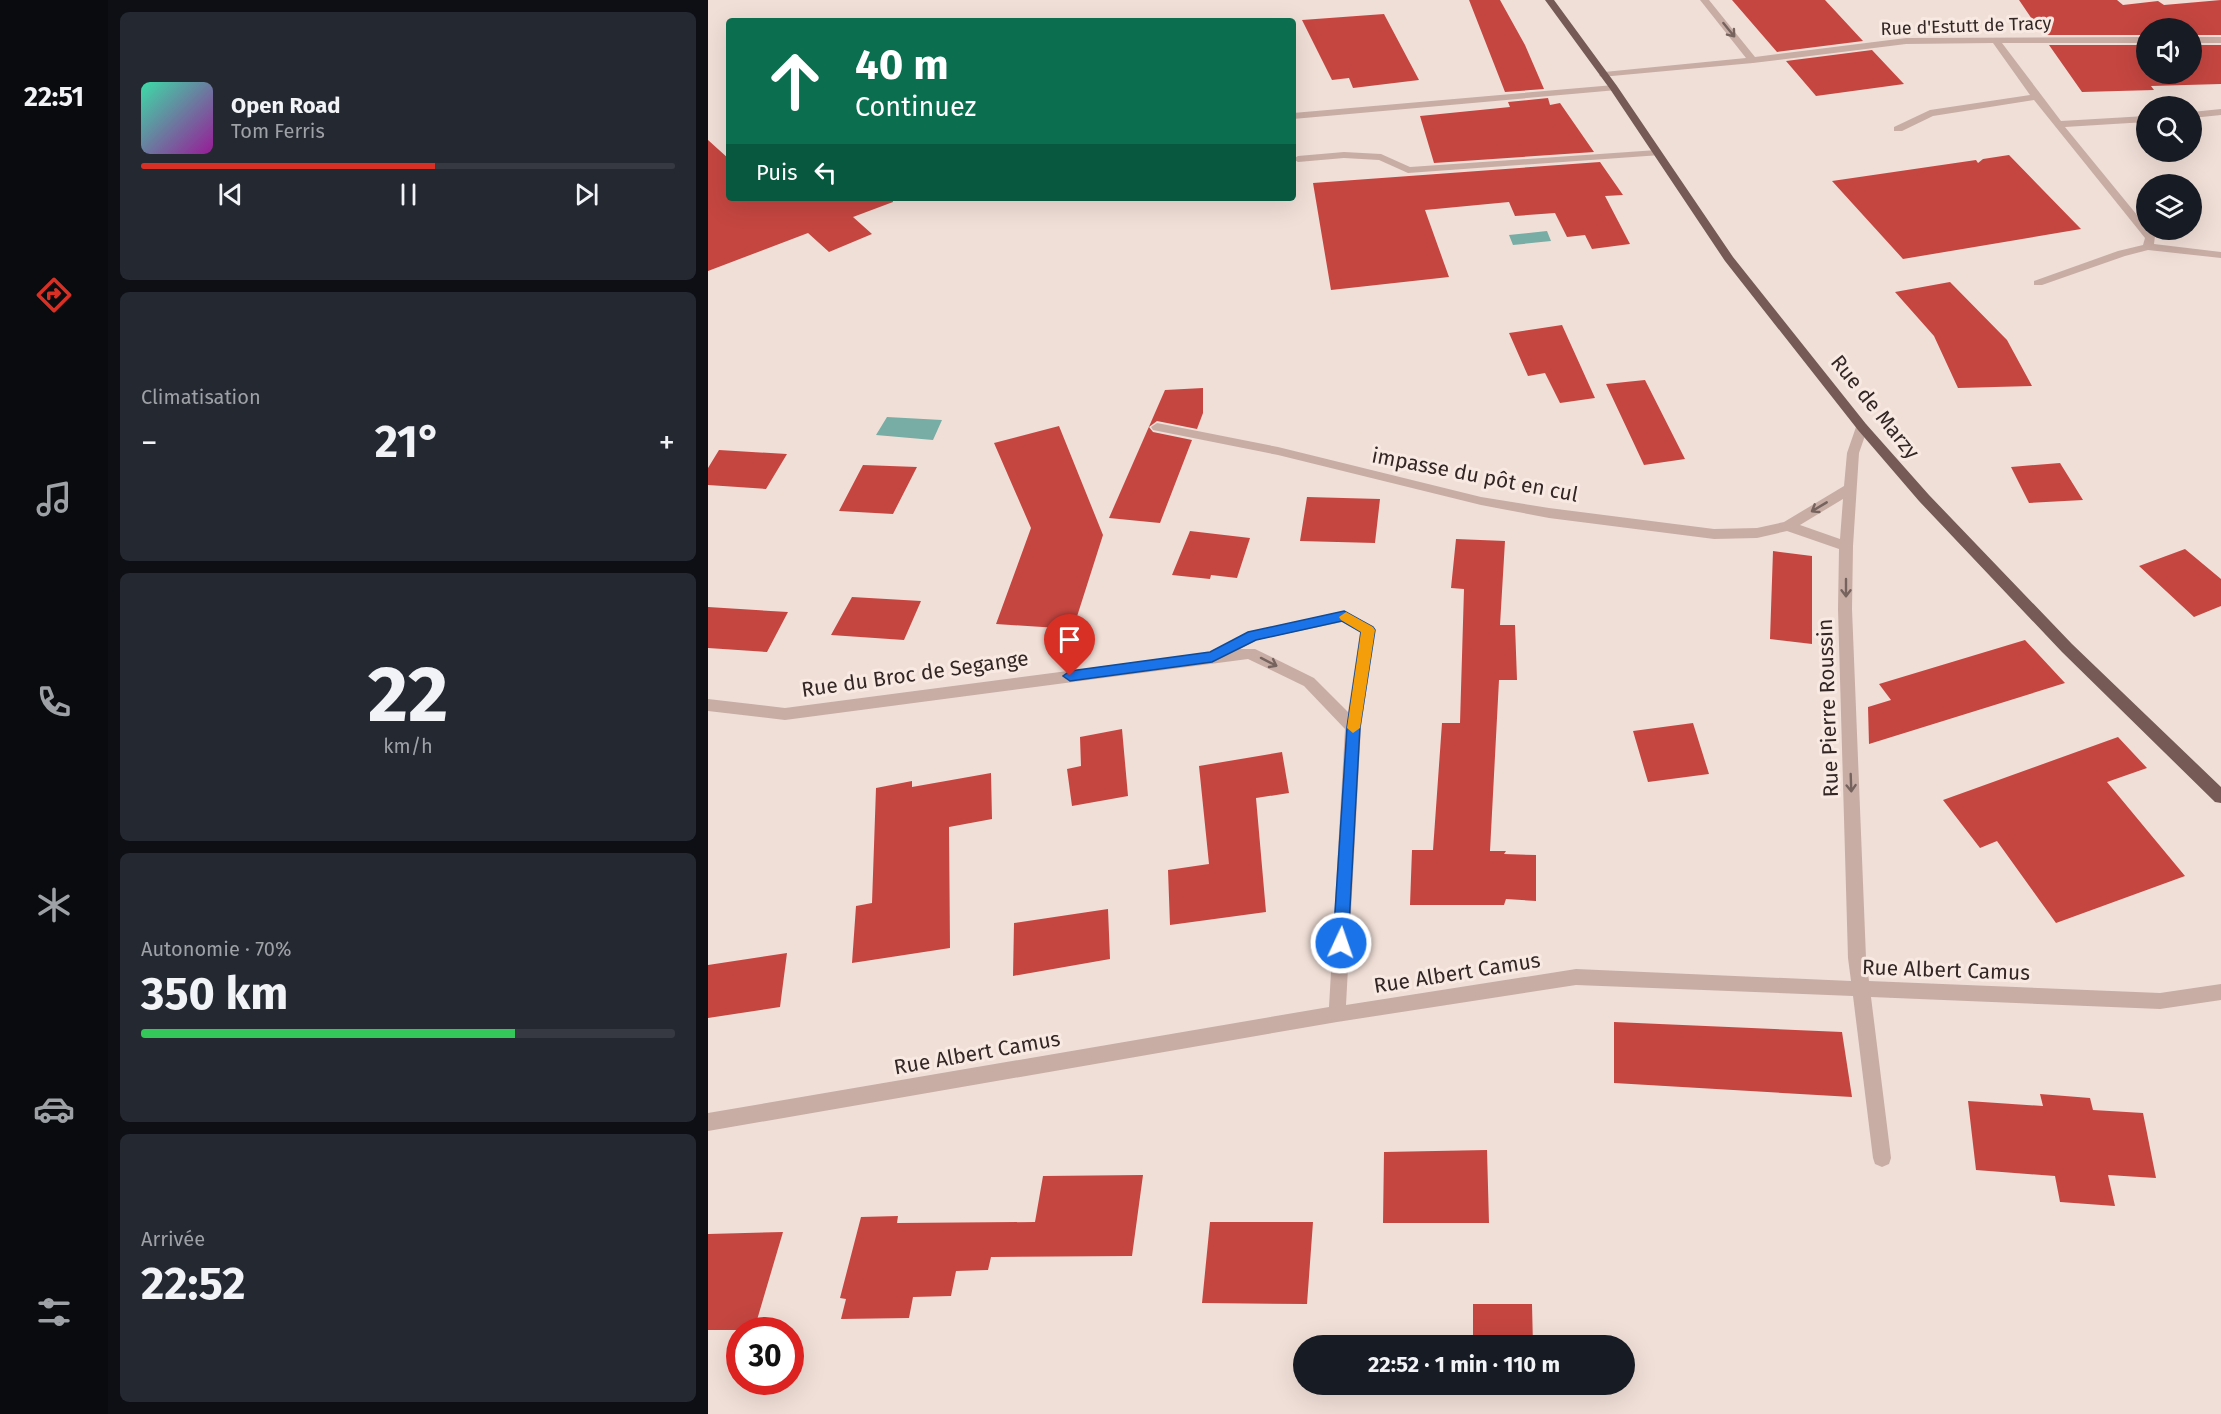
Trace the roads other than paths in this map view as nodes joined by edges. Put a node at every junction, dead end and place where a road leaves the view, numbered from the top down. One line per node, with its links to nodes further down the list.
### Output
1 (1549, 0): 10 (main road, Rue de Marzy)
2 (1704, 0): 8 (street, one-way to 8)
3 (1994, 39): 4 (street, Rue d'Estutt de Tracy); 7 (street, Rue d'Estutt de Tracy); 12 (street)
4 (2136, 39)
5 (2202, 39): 6 (street)
6 (2221, 39)
7 (1788, 56): 8 (street, Rue d'Estutt de Tracy); 9 (street, Rue d'Estutt de Tracy)
8 (1753, 60): 9 (street, Rue d'Estutt de Tracy)
9 (1684, 67): 10 (street, Rue d'Estutt de Tracy)
10 (1604, 75): 11 (main road, Rue de Marzy)
11 (1614, 88): 15 (street); 19 (main road, Rue de Marzy)
12 (2036, 97): 17 (street); 18 (street)
13 (2221, 112): 14 (street)
14 (2202, 114)
15 (1296, 116)
16 (2136, 120): 17 (street)
17 (2060, 124): 21 (street)
18 (1898, 129)
19 (1657, 153): 20 (street); 25 (main road, Rue de Marzy)
20 (1298, 159)
21 (2148, 247): 22 (street); 23 (street)
22 (2221, 255)
23 (2038, 283)
24 (1157, 427): 27 (street, impasse du pôt en cul)
25 (1863, 427): 26 (street, Rue Pierre Roussin); 32 (main road, Rue de Marzy)
26 (1851, 488): 27 (street, one-way to 27); 28 (street, Rue Pierre Roussin)
27 (1788, 526): 28 (street)
28 (1846, 546): 33 (street, Rue Pierre Roussin, one-way to 33)
29 (1212, 657): 30 (street, Rue du Broc de Segange); 31 (street, Rue du Broc de Segange, one-way to 31); 31 (street)
30 (708, 705)
31 (1353, 727): 35 (street)
32 (2221, 797)
33 (1861, 989): 34 (street, Rue Albert Camus); 35 (street, Rue Albert Camus); 37 (street, Rue Pierre Roussin)
34 (2221, 992)
35 (1336, 1014): 36 (street, Rue Albert Camus)
36 (708, 1122)
37 (1882, 1158)

